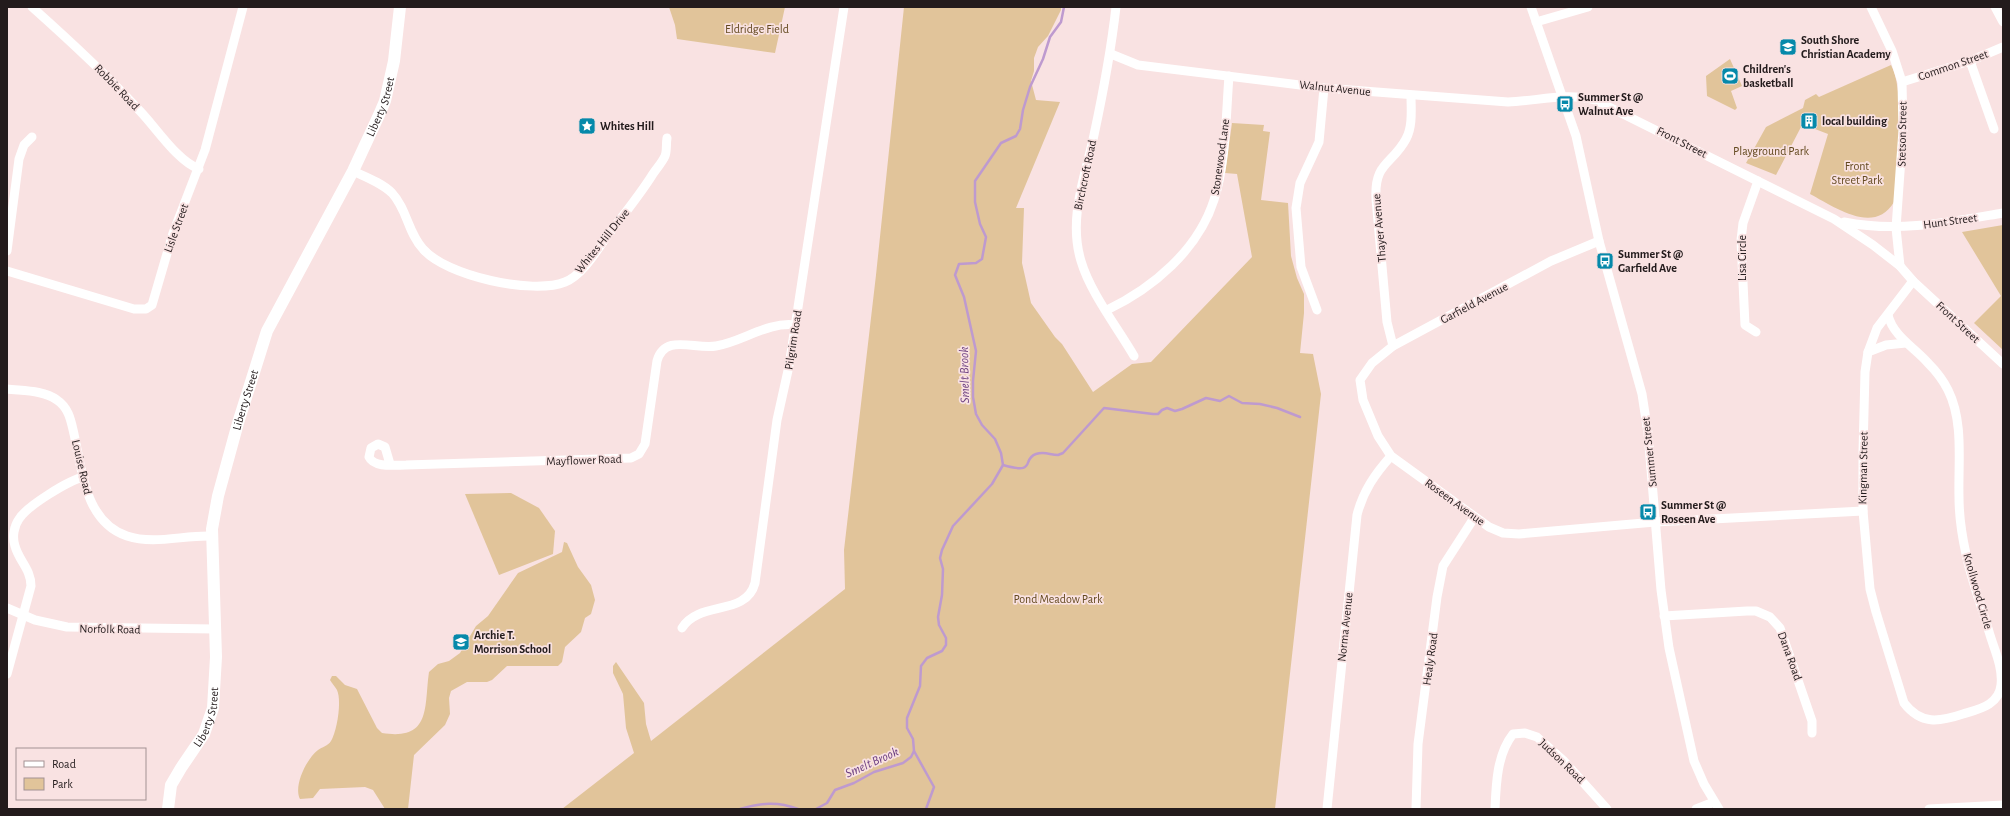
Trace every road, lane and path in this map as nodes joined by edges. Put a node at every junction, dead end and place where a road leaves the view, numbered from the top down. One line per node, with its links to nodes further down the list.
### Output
1 (32, 7): 23 (street, Robbie Road)
2 (243, 7): 23 (street, Lisle Street)
3 (400, 7): 24 (main road, Liberty Street)
4 (844, 7): 37 (street, Pilgrim Road)
5 (1116, 7): 13 (street, Birchcroft Road)
6 (1531, 7): 10 (street)
7 (1588, 7): 10 (street)
8 (1871, 7): 16 (street, Stetson Street)
9 (1995, 7): 11 (street)
10 (1536, 22): 19 (street)
11 (2003, 22)
12 (2003, 47): 14 (street, Common Street)
13 (1111, 54): 15 (street, Walnut Avenue); 34 (street, Birchcroft Road)
14 (1970, 61): 16 (street, Common Street); 20 (street)
15 (1229, 76): 17 (street, Walnut Avenue); 34 (street, Stonewood Lane)
16 (1902, 82): 28 (street, Stetson Street)
17 (1324, 88): 18 (street, Walnut Avenue); 35 (street)
18 (1411, 96): 19 (street, Walnut Avenue); 40 (street, Thayer Avenue)
19 (1562, 96): 25 (street, Front Street); 29 (street, Summer Street)
20 (1994, 129)
21 (32, 137): 30 (street)
22 (667, 138): 24 (street, Whites Hill Drive)
23 (199, 169): 32 (street, Lisle Street)
24 (353, 171): 52 (main road, Liberty Street)
25 (1758, 181): 27 (street, Front Street); 38 (street, Lisa Circle)
26 (2003, 213): 28 (street, Hunt Street)
27 (1839, 221): 28 (street, Front Street); 31 (street, Front Street)
28 (1896, 228): 31 (street, Stetson Street)
29 (1599, 241): 40 (street, Garfield Avenue); 51 (street, Summer Street)
30 (7, 251)
31 (1900, 266): 33 (street, Front Street)
32 (7, 271)
33 (1913, 281): 36 (street, Kingman Street); 43 (street, Front Street)
34 (1107, 310): 42 (street, Birchcroft Road)
35 (1317, 310)
36 (1888, 315): 39 (street, Knollwood Circle); 41 (street, Kingman Street)
37 (796, 325): 47 (street, Mayflower Road); 56 (street, Pilgrim Road)
38 (1756, 332)
39 (1906, 343): 41 (street); 49 (street, Knollwood Circle)
40 (1393, 346): 44 (street, Garfield Avenue)
41 (1868, 352): 49 (street, Kingman Street)
42 (1134, 356)
43 (2003, 364)
44 (1360, 380): 46 (street, Roseen Avenue)
45 (7, 389): 48 (street, Louise Road)
46 (1391, 456): 50 (street, Roseen Avenue); 64 (street, Norma Avenue)
47 (390, 464): 47 (street, Mayflower Road)
48 (84, 477): 52 (street, Louise Road); 54 (street)
49 (1863, 511): 51 (street, Kingman Street)
50 (1474, 518): 51 (street, Roseen Avenue); 65 (street, Healy Road)
51 (1655, 522): 55 (street, Summer Street)
52 (211, 536): 57 (main road, Liberty Street)
53 (7, 608): 54 (street, Norfolk Road)
54 (23, 615): 57 (street, Norfolk Road); 58 (street)
55 (1664, 616): 59 (street, Dana Road); 61 (street, Summer Street)
56 (682, 628)
57 (216, 629): 63 (main road, Liberty Street)
58 (7, 674)
59 (1812, 733)
60 (2003, 804): 62 (street)
61 (1717, 805): 68 (street)
62 (1962, 808): 69 (street)
63 (168, 809)
64 (1327, 809)
65 (1416, 809)
66 (1495, 809): 67 (street, Judson Road)
67 (1607, 809)
68 (1696, 809)
69 (1929, 809)

